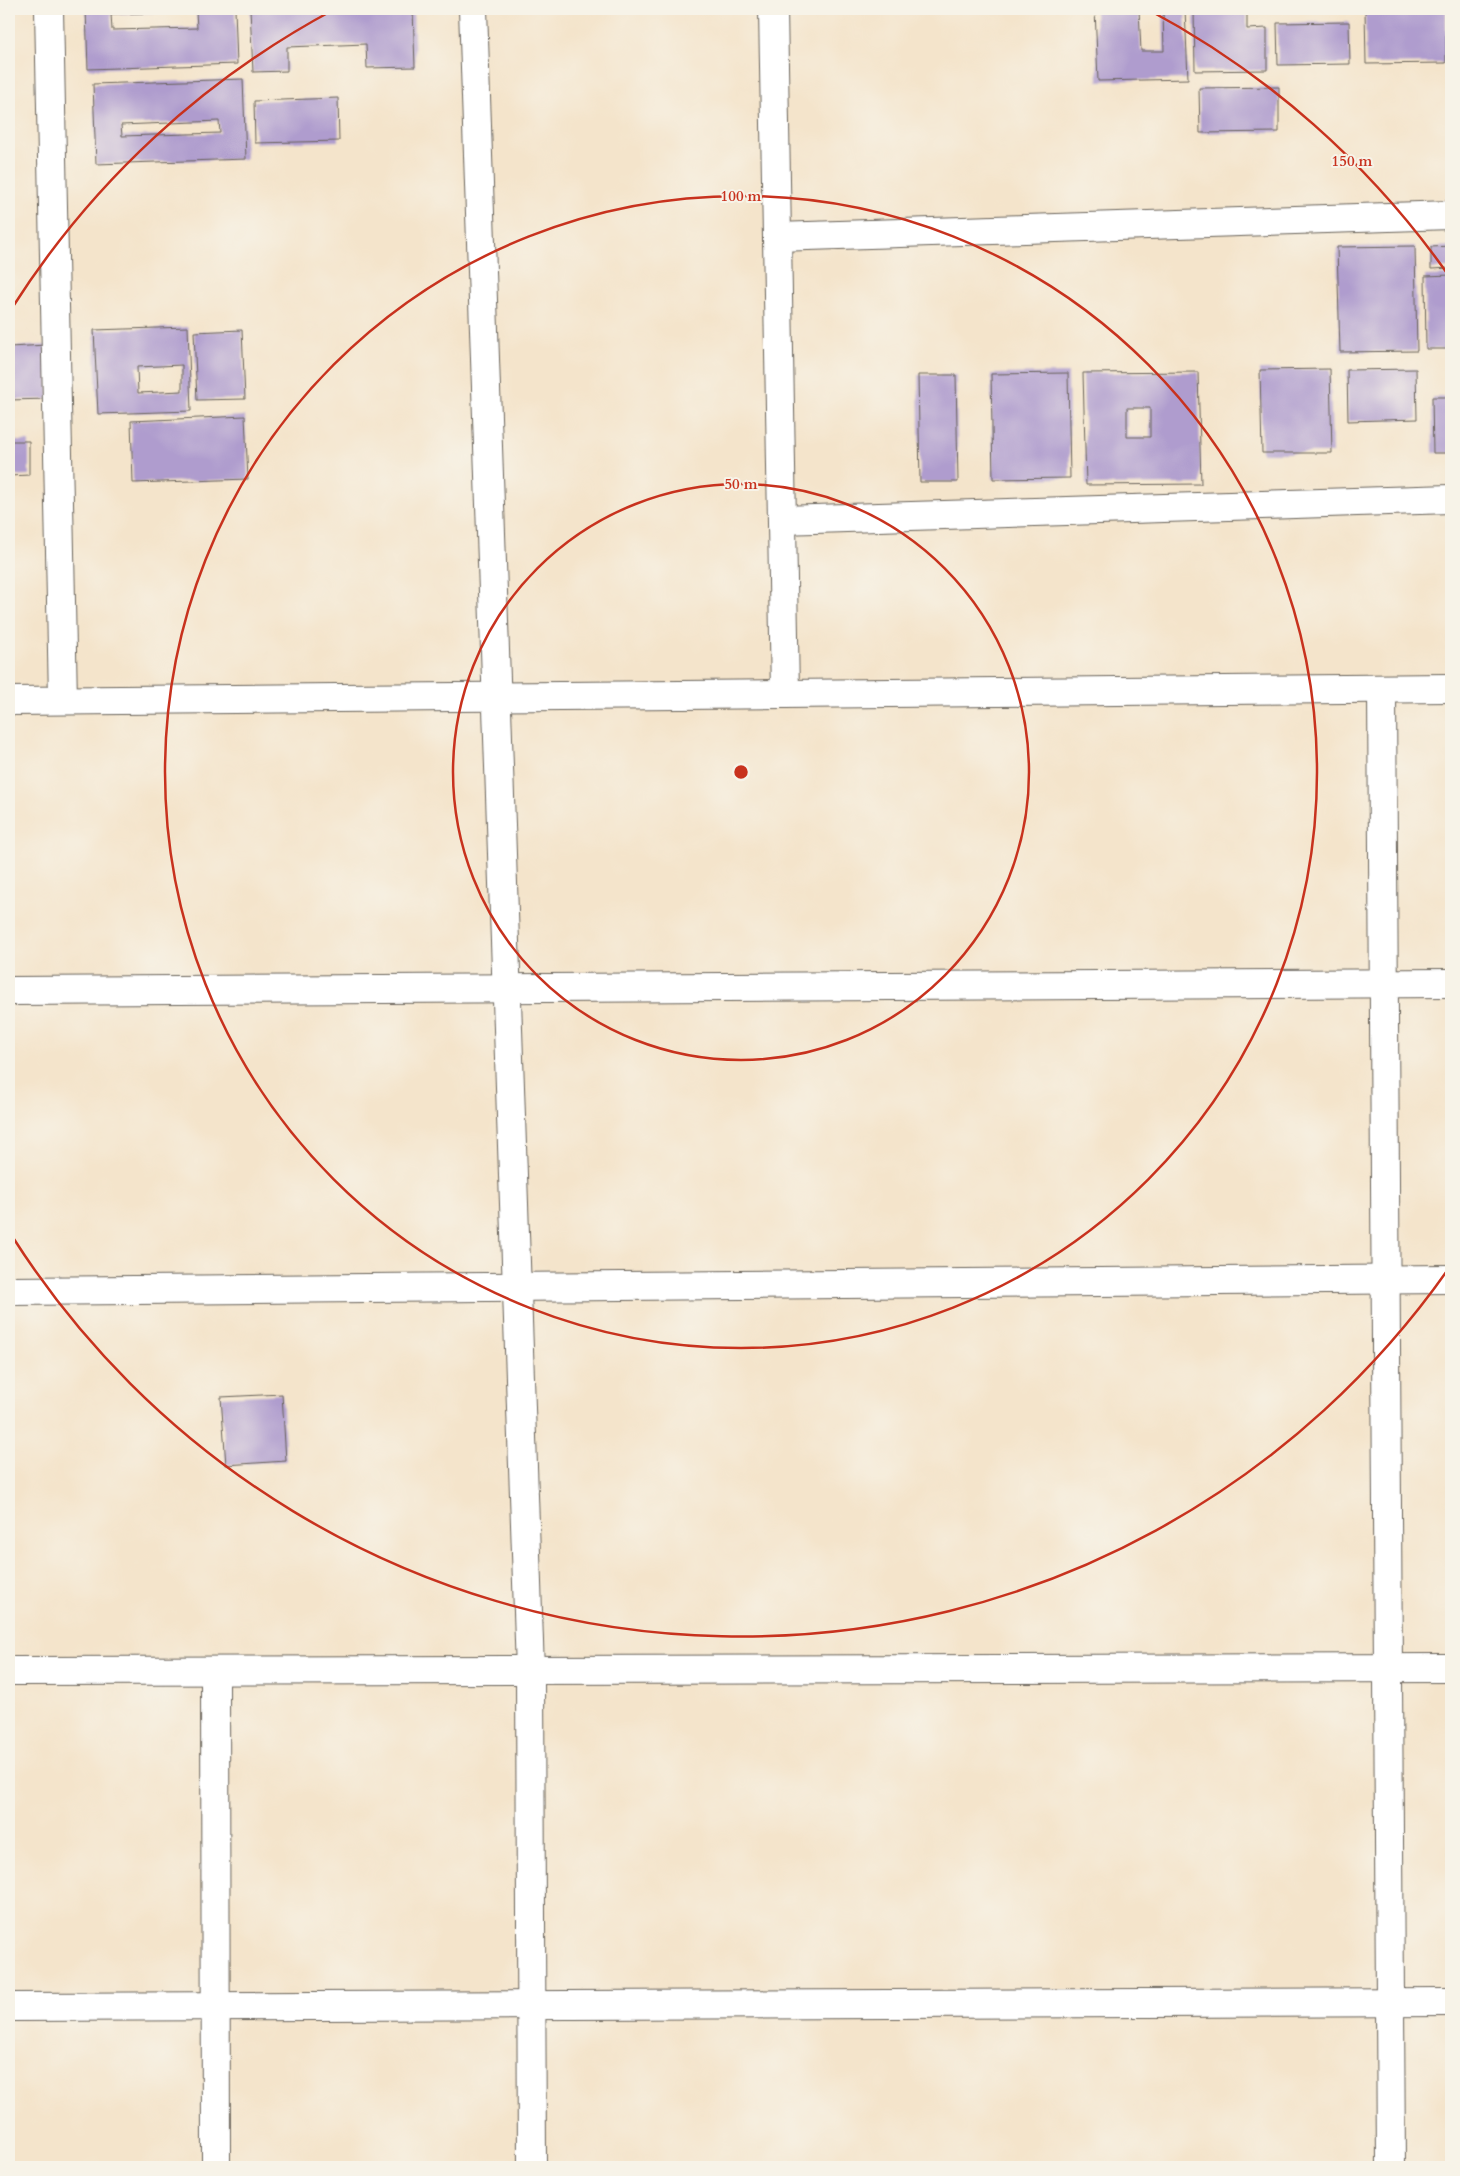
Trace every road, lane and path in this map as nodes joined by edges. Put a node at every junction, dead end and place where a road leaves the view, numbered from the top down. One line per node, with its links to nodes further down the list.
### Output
1 (49, 9): 12 (street)
2 (473, 9): 11 (street)
3 (773, 9): 5 (street)
4 (1451, 215): 5 (street)
5 (777, 237): 7 (street)
6 (1451, 499): 7 (street)
7 (782, 520): 10 (street)
8 (1382, 688): 9 (street); 10 (street); 14 (street)
9 (1451, 688)
10 (785, 694): 11 (street)
11 (497, 695): 12 (street); 16 (street)
12 (63, 700): 13 (street)
13 (9, 701)
14 (1383, 983): 15 (street); 16 (street); 18 (street)
15 (1451, 983)
16 (507, 988): 17 (street); 20 (street)
17 (9, 991)
18 (1386, 1279): 19 (street); 20 (street); 22 (street)
19 (1451, 1279)
20 (517, 1286): 21 (street); 24 (street)
21 (9, 1291)
22 (1388, 1668): 23 (street); 24 (street); 27 (street)
23 (1451, 1668)
24 (530, 1670): 26 (street); 30 (street)
25 (9, 1671): 26 (street)
26 (215, 1671): 29 (street)
27 (1390, 2002): 28 (street); 30 (street); 34 (street)
28 (1451, 2002)
29 (216, 2006): 30 (street); 31 (street); 32 (street)
30 (532, 2006): 33 (street)
31 (9, 2007)
32 (216, 2167)
33 (532, 2167)
34 (1391, 2167)

